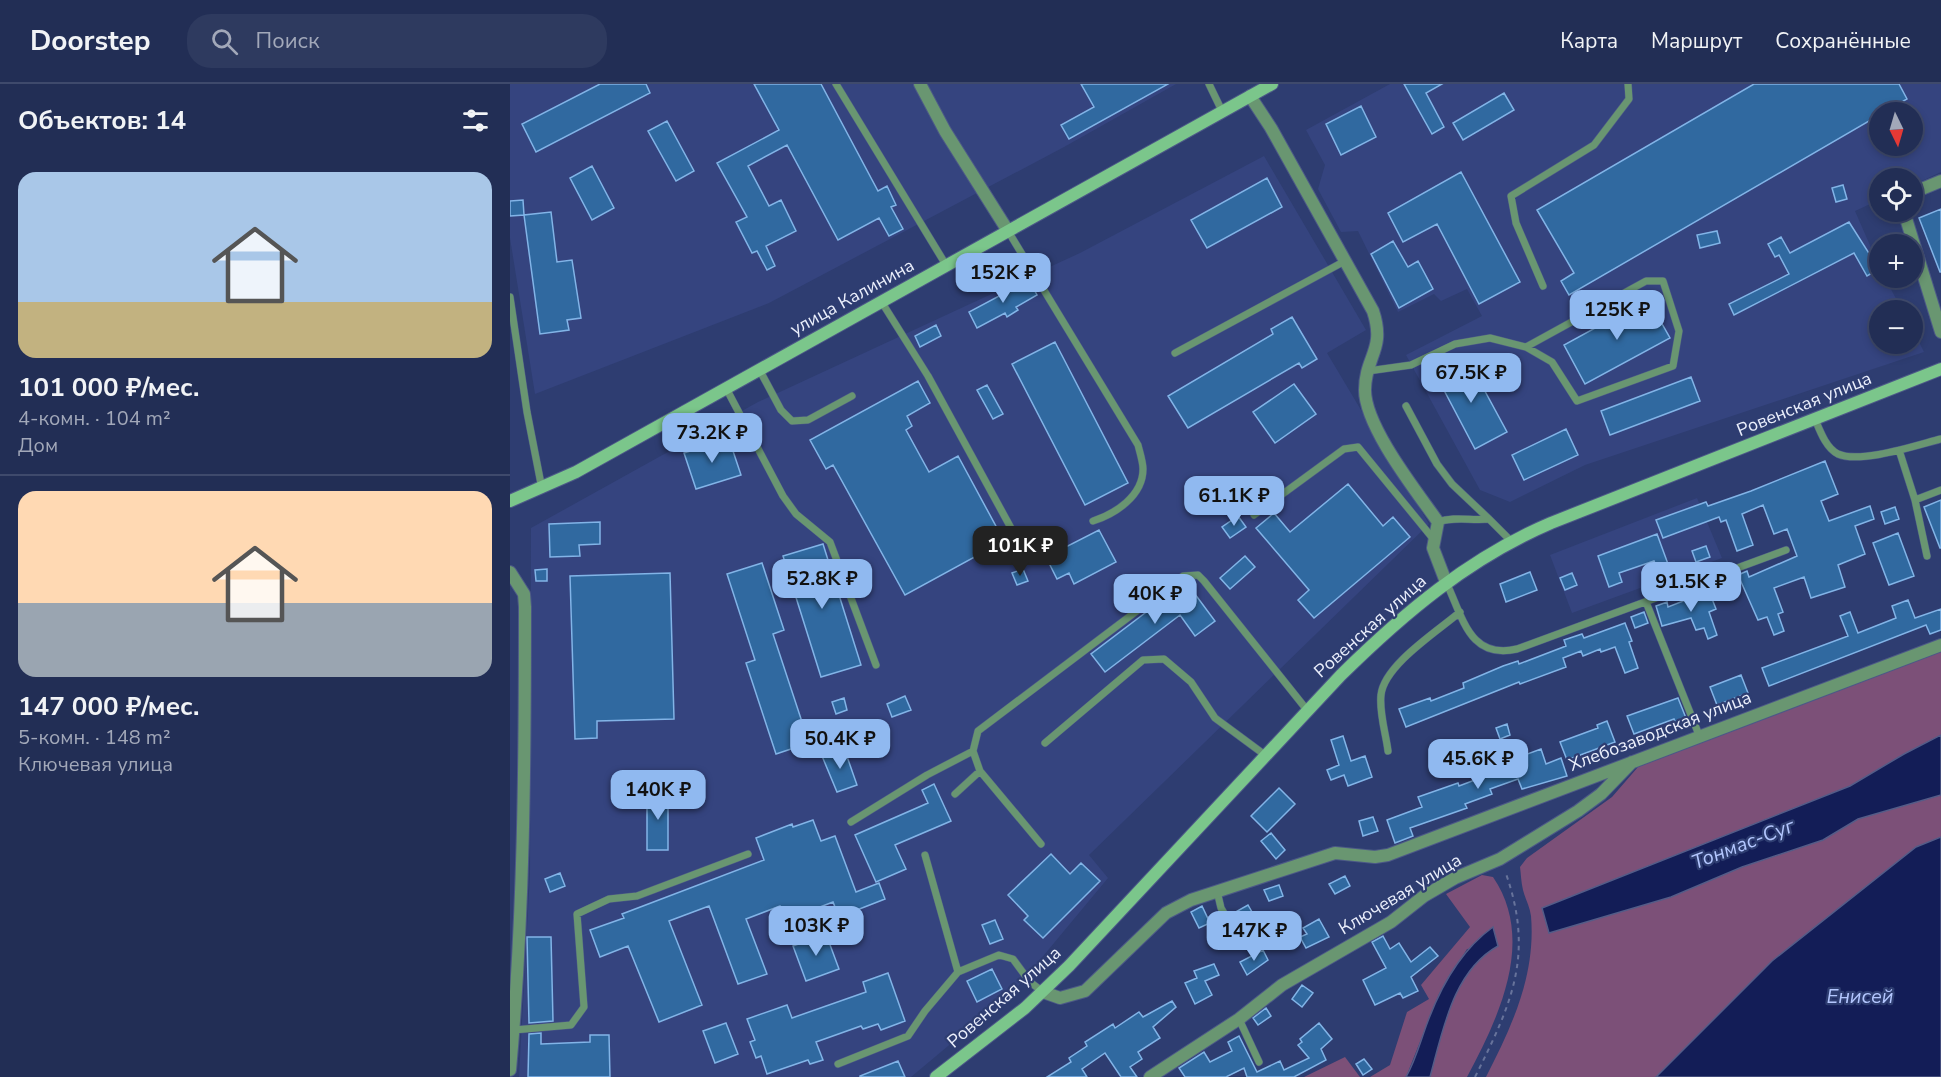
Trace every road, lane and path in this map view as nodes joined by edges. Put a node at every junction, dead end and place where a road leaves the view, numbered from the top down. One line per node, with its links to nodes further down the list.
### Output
1 (836, 84): 13 (lane)
2 (920, 84): 11 (street)
3 (1209, 84): 7 (lane)
4 (1272, 84): 6 (main road, улица Калинина)
5 (1628, 84): 14 (lane)
6 (1250, 96): 7 (main road, улица Калинина); 12 (street)
7 (1222, 111): 11 (main road, улица Калинина)
8 (1941, 181): 9 (street)
9 (1923, 188)
10 (1907, 222): 17 (street)
11 (1008, 231): 13 (main road, улица Калинина); 35 (lane)
12 (1345, 261): 19 (lane); 22 (street)
13 (946, 265): 16 (main road, улица Калинина)
14 (1543, 286)
15 (510, 297): 29 (lane)
16 (881, 301): 20 (main road, улица Калинина); 37 (lane)
17 (1941, 332)
18 (1526, 347): 18 (lane); 22 (lane)
19 (1175, 352)
20 (759, 369): 23 (main road, улица Калинина); 24 (lane)
21 (1941, 369): 26 (main road, Ровенская улица)
22 (1368, 371): 36 (street)
23 (726, 388): 29 (main road, улица Калинина); 47 (lane)
24 (852, 396)
25 (1406, 406): 34 (lane)
26 (1815, 419): 28 (lane); 38 (main road, Ровенская улица)
27 (1941, 440): 28 (lane)
28 (1899, 450): 31 (lane)
29 (542, 489): 32 (main road, улица Калинина)
30 (1941, 490): 31 (lane)
31 (1915, 500): 41 (lane)
32 (510, 501)
33 (1254, 515): 39 (lane)
34 (1489, 519): 36 (lane); 38 (lane)
35 (1093, 521)
36 (1438, 522): 39 (street)
37 (1017, 539)
38 (1510, 540): 43 (main road, Ровенская улица)
39 (1435, 541): 43 (street)
40 (1786, 550): 44 (lane)
41 (1927, 556)
42 (510, 572): 67 (street)
43 (1446, 582): 45 (lane); 48 (main road, Ровенская улица)
44 (1646, 602): 45 (lane); 49 (lane)
45 (1460, 612): 52 (lane)
46 (1941, 645): 49 (street, Хлебозаводская улица)
47 (876, 665)
48 (1307, 710): 51 (lane); 53 (main road, Ровенская улица)
49 (1699, 735): 54 (street, Хлебозаводская улица)
50 (1045, 743): 53 (lane)
51 (973, 751): 55 (lane); 57 (lane)
52 (1388, 751)
53 (1265, 755): 65 (main road, Ровенская улица)
54 (1635, 759): 61 (street, Ключевая улица); 62 (street, Хлебозаводская улица)
55 (980, 771): 56 (lane); 58 (lane)
56 (955, 794)
57 (851, 822)
58 (1041, 844)
59 (748, 854): 67 (lane)
60 (925, 855): 64 (lane)
61 (1500, 858): 66 (street, Ключевая улица); 73 (path)
62 (1217, 891): 63 (lane); 65 (street, Хлебозаводская улица)
63 (1236, 933)
64 (958, 972): 65 (lane); 69 (lane)
65 (1043, 992): 71 (main road, Ровенская улица)
66 (1239, 1019): 68 (lane); 72 (street, Ключевая улица)
67 (514, 1030): 70 (street)
68 (1259, 1062)
69 (838, 1064)
70 (510, 1070)
71 (936, 1077)
72 (1150, 1077)
73 (1475, 1077)

